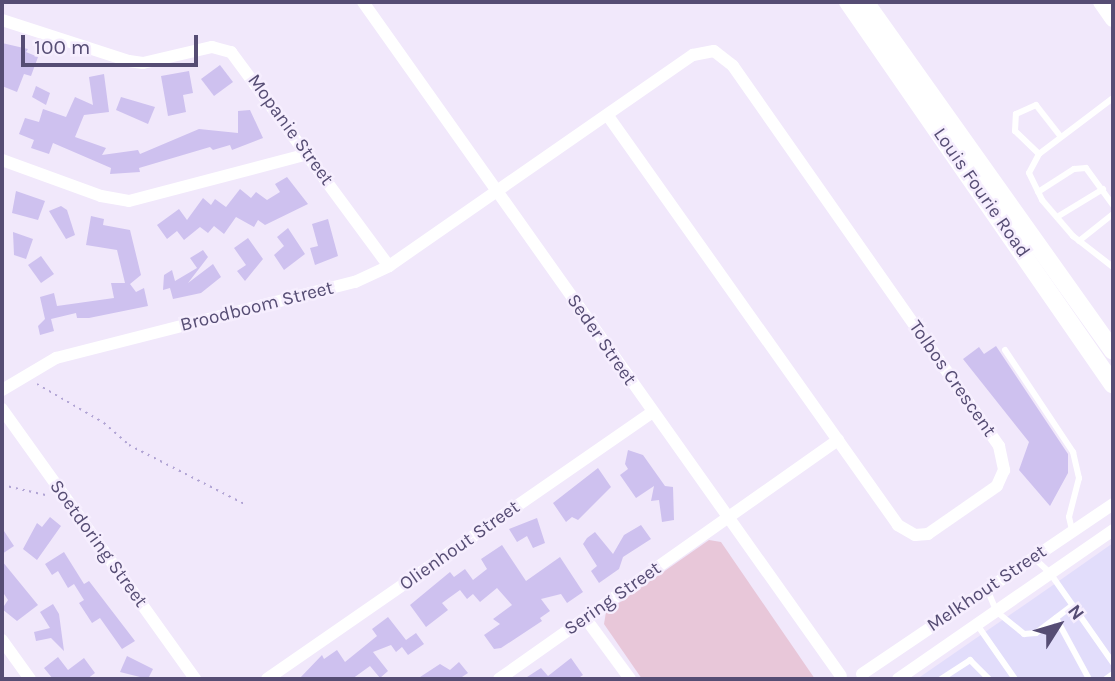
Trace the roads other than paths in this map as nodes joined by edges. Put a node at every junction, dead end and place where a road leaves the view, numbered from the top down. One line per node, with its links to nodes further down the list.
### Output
1 (363, 2): 14 (street, Seder Street)
2 (848, 2): 26 (main road, Louis Fourie Road)
3 (865, 2): 25 (main road, Louis Fourie Road)
4 (1101, 2): 5 (street)
5 (1113, 19)
6 (2, 20): 11 (street, Mopanie Street)
7 (1113, 98): 9 (lane)
8 (608, 116): 14 (street, Tolbos Crescent); 30 (street, Tolbos Crescent); 30 (street, Tolbos Crescent)
9 (1060, 136): 10 (lane); 10 (lane)
10 (1039, 154): 15 (lane)
11 (308, 155): 12 (street); 22 (street, Mopanie Street)
12 (2, 160)
13 (1103, 189): 15 (lane); 16 (lane); 18 (lane)
14 (496, 191): 22 (street, Broodboom Street); 29 (street, Seder Street)
15 (1038, 192): 18 (lane)
16 (1113, 205)
17 (1113, 214): 19 (lane)
18 (1057, 217): 19 (lane)
19 (1079, 242): 21 (lane)
20 (1113, 255): 21 (lane)
21 (1106, 261): 23 (lane)
22 (390, 266): 27 (street, Broodboom Street)
23 (1113, 267)
24 (1005, 350): 33 (lane)
25 (1113, 351)
26 (1113, 384)
27 (2, 390)
28 (2, 408): 49 (street, Soetdoring Street)
29 (652, 412): 32 (street, Seder Street); 50 (street, Olienhout Street)
30 (838, 440): 32 (street, Sering Street)
31 (1113, 503): 33 (street, Melkhout Street)
32 (727, 520): 41 (street, Sering Street); 47 (street, Seder Street)
33 (1073, 530): 35 (street, Melkhout Street)
34 (1113, 530): 36 (street, Melkhout Street)
35 (1034, 558): 36 (lane); 37 (street, Melkhout Street)
36 (1050, 573): 38 (lane); 39 (street, Melkhout Street)
37 (987, 589): 39 (lane); 46 (street, Melkhout Street)
38 (1073, 605): 40 (lane); 44 (lane)
39 (997, 612): 40 (lane); 42 (street, Melkhout Street)
40 (1056, 618): 57 (lane)
41 (586, 619): 51 (street, Sering Street); 52 (street)
42 (978, 626): 53 (street, Melkhout Street); 56 (lane)
43 (2, 640): 48 (street)
44 (1113, 663)
45 (1113, 674): 58 (lane)
46 (865, 677): 47 (street)
47 (840, 678)
48 (30, 679)
49 (195, 679)
50 (267, 679)
51 (499, 679)
52 (630, 679)
53 (898, 679)
54 (943, 679): 55 (lane)
55 (989, 679)
56 (1015, 679)
57 (1089, 679)
58 (1106, 679)

